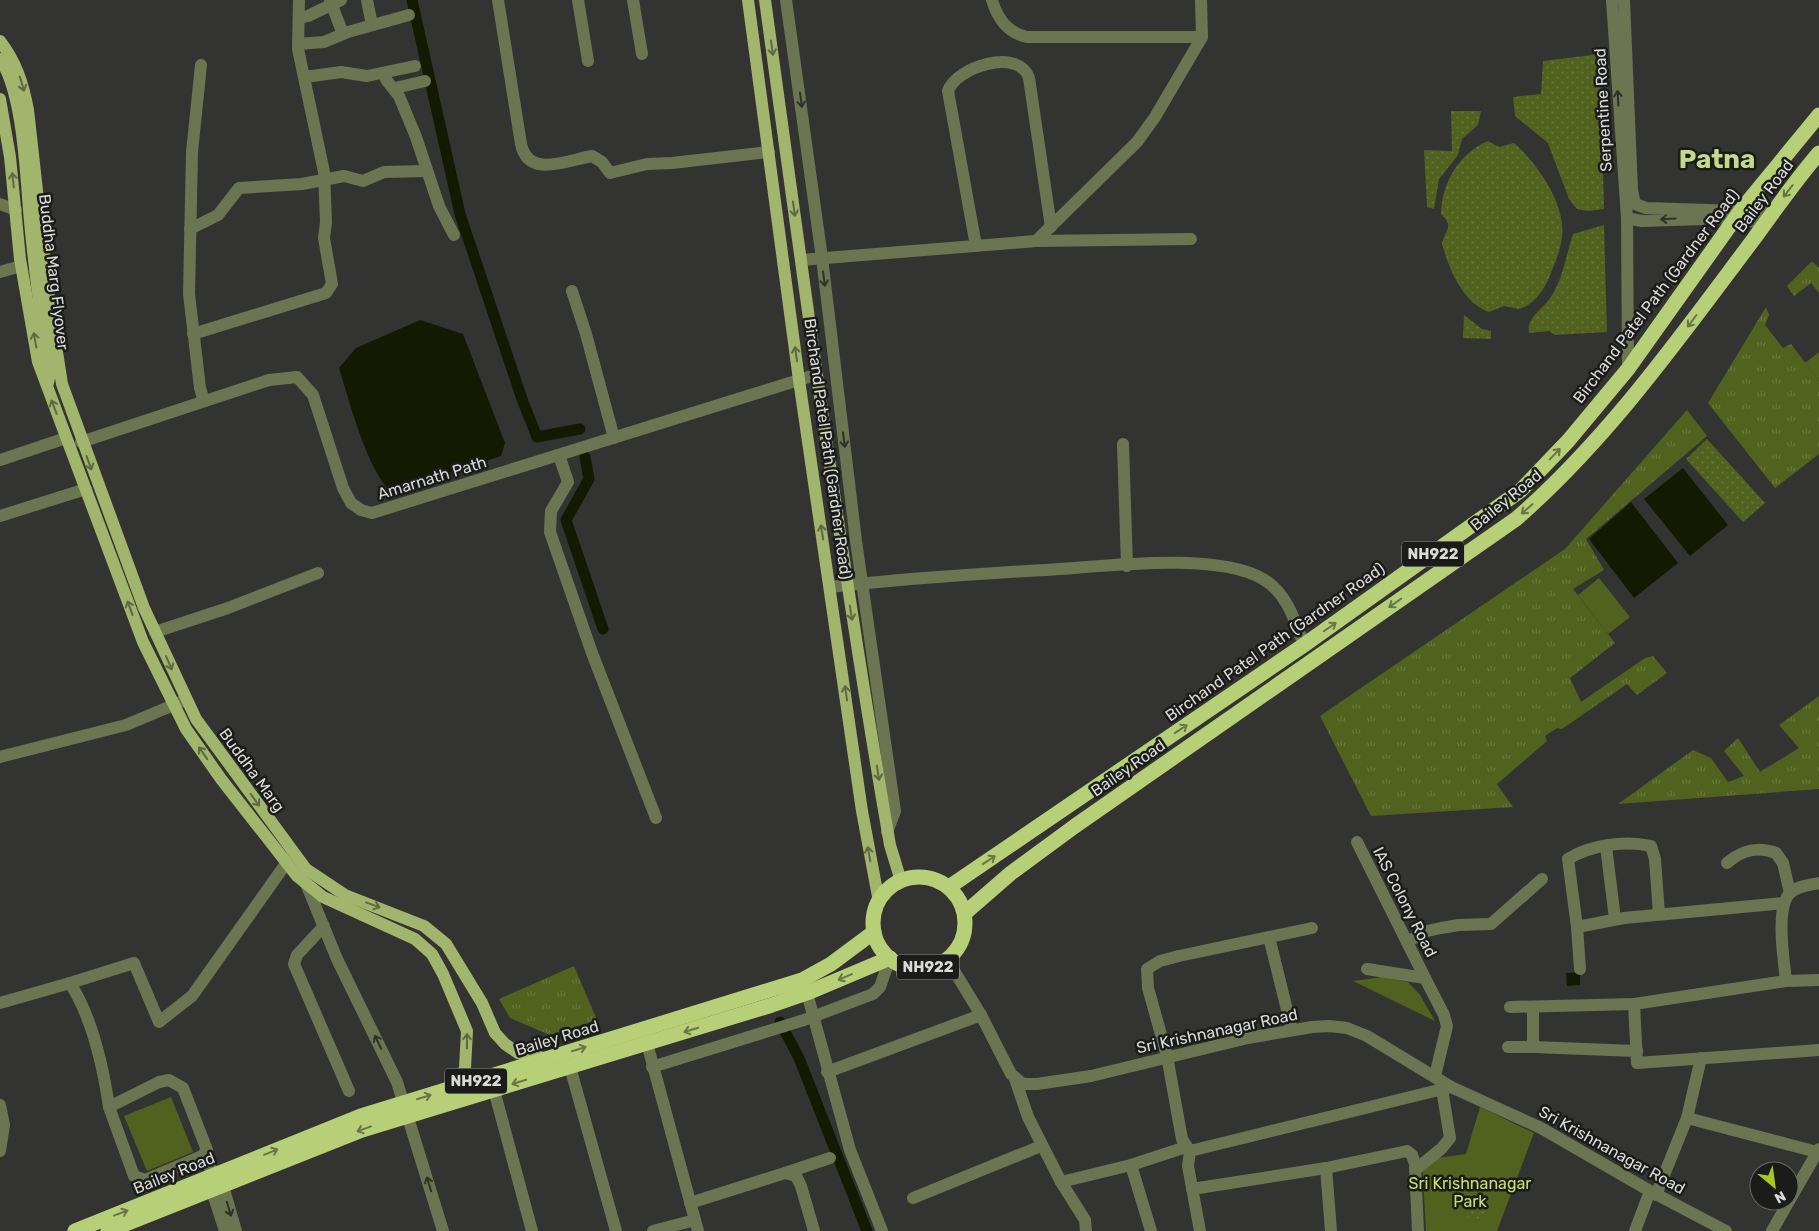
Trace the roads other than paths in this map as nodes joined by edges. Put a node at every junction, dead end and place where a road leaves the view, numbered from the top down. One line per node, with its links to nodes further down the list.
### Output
1 (299, 0): 15 (street)
2 (367, 0): 16 (street)
3 (498, 0): 32 (street)
4 (578, 0): 23 (street)
5 (633, 0): 21 (street)
6 (748, 0): 32 (main road, Birchand Patel Path (Gardner Road))
7 (765, 0): 49 (main road, Birchand Patel Path (Gardner Road), one-way to 49)
8 (786, 0): 48 (street, one-way to 48)
9 (992, 0): 18 (street)
10 (1201, 0): 18 (street)
11 (1612, 0): 40 (street, Serpentine Road, one-way to 11)
12 (1624, 0): 39 (street)
13 (334, 1): 15 (street); 17 (street)
14 (409, 16): 16 (street)
15 (300, 18): 20 (street)
16 (372, 25): 17 (street)
17 (343, 34): 20 (street)
18 (1202, 37): 42 (street)
19 (0, 41): 59 (main road, Buddha Marg, one-way to 59)
20 (298, 44): 27 (street)
21 (642, 54)
22 (0, 59): 55 (main road, Buddha Marg Flyover)
23 (588, 62)
24 (201, 65): 43 (street)
25 (415, 66): 26 (street)
26 (383, 73): 27 (street); 29 (street)
27 (304, 76): 36 (street)
28 (425, 81): 29 (street)
29 (395, 88): 35 (street)
30 (0, 99): 38 (main road, Buddha Marg, one-way to 30)
31 (1819, 115): 39 (highway, Birchand Patel Path (Gardner Road) / NH922)
32 (769, 152): 58 (main road, Birchand Patel Path (Gardner Road), one-way to 32)
33 (1819, 152): 34 (highway, Bailey Road / NH922)
34 (1814, 162): 41 (highway, Bailey Road / NH922, one-way to 41)
35 (426, 171): 36 (street); 44 (street)
36 (324, 179): 43 (street); 54 (street)
37 (0, 204): 38 (street)
38 (16, 210): 50 (main road, Buddha Marg)
39 (1738, 214): 40 (street, one-way to 40); 41 (street); 56 (highway, Birchand Patel Path (Gardner Road) / NH922)
40 (1627, 218): 56 (street, Serpentine Road)
41 (1768, 218): 93 (highway, Bailey Road / NH922, one-way to 93)
42 (1051, 227): 46 (street); 47 (street)
43 (190, 229): 54 (street)
44 (454, 235)
45 (1191, 239): 46 (street)
46 (1036, 241): 47 (street)
47 (976, 246): 48 (street)
48 (822, 258): 49 (street); 72 (street, one-way to 72)
49 (800, 260): 57 (main road, Birchand Patel Path (Gardner Road))
50 (20, 263): 51 (street); 52 (street); 60 (main road, Buddha Marg, one-way to 50)
51 (0, 264)
52 (0, 272)
53 (572, 291): 63 (street)
54 (194, 334): 61 (street)
55 (49, 368): 59 (main road, Buddha Marg Flyover); 60 (main road, Buddha Marg Flyover)
56 (1628, 369): 76 (highway, Birchand Patel Path (Gardner Road) / NH922, one-way to 56)
57 (815, 375): 58 (street, Amarnath Path); 73 (main road, Birchand Patel Path (Gardner Road))
58 (799, 380): 63 (street, Amarnath Path); 74 (main road, Birchand Patel Path (Gardner Road), one-way to 58)
59 (62, 384): 64 (main road, Buddha Marg)
60 (46, 388): 62 (main road, Buddha Marg, one-way to 60)
61 (204, 401): 64 (street, Amarnath Path); 66 (street, Amarnath Path)
62 (66, 438): 67 (street); 68 (main road, Buddha Marg)
63 (614, 438): 66 (street, Amarnath Path)
64 (81, 442): 75 (main road, Buddha Marg, one-way to 75)
65 (1123, 444): 70 (street)
66 (559, 455): 80 (street)
67 (0, 460)
68 (86, 489): 69 (street); 78 (main road, Buddha Marg, one-way to 68)
69 (0, 516)
70 (1127, 566): 72 (street); 76 (street)
71 (318, 573): 75 (street)
72 (863, 584): 73 (street); 81 (street)
73 (846, 585): 74 (street); 81 (main road, Birchand Patel Path (Gardner Road), one-way to 81)
74 (830, 587): 92 (main road, Birchand Patel Path (Gardner Road), one-way to 74)
75 (155, 632): 77 (main road, Buddha Marg, one-way to 77)
76 (1304, 645): 90 (highway, Birchand Patel Path (Gardner Road) / NH922, one-way to 76)
77 (186, 699): 78 (street); 84 (main road, Buddha Marg, one-way to 84)
78 (173, 705): 79 (street); 84 (main road, Buddha Marg, one-way to 78)
79 (0, 757)
80 (656, 818)
81 (888, 832): 87 (main road, Birchand Patel Path (Gardner Road))
82 (1357, 842): 101 (street, IAS Colony Road)
83 (1606, 846): 94 (street); 95 (street); 97 (street)
84 (290, 858): 89 (main road, Buddha Marg); 109 (street); 125 (main road, Buddha Marg, one-way to 125)
85 (1728, 863): 91 (street)
86 (1542, 879): 101 (street)
87 (901, 881): 90 (highway); 92 (highway)
88 (1819, 883): 91 (street)
89 (307, 886): 96 (street); 131 (main road, Buddha Marg, one-way to 89)
90 (949, 887): 93 (highway)
91 (1787, 898): 94 (street); 108 (street)
92 (879, 902): 99 (highway)
93 (965, 913): 103 (highway, NH922)
94 (1659, 914): 95 (street)
95 (1615, 920): 97 (street)
96 (324, 926): 134 (street); 137 (street, one-way to 96)
97 (1577, 927): 105 (street)
98 (1312, 928): 100 (street)
99 (874, 932): 102 (highway, NH922); 118 (highway, Bailey Road / NH922)
100 (1269, 936): 117 (street); 123 (street)
101 (1407, 942): 106 (street, IAS Colony Road)
102 (890, 958): 103 (highway, NH922); 110 (highway, Bailey Road / NH922, one-way to 110); 116 (street)
103 (947, 959): 115 (street)
104 (1367, 969): 106 (street, IAS Colony Road)
105 (1580, 969)
106 (1425, 978): 129 (street, IAS Colony Road)
107 (1819, 980): 108 (street)
108 (1786, 981): 112 (street)
109 (70, 983): 111 (street); 136 (street)
110 (807, 993): 116 (street); 118 (highway, Bailey Road / NH922, one-way to 118)
111 (0, 1003)
112 (1634, 1004): 114 (street); 122 (street)
113 (1510, 1007): 114 (street)
114 (1534, 1008): 120 (street)
115 (981, 1016): 128 (street); 130 (street)
116 (808, 1019): 127 (street); 128 (street)
117 (1292, 1030): 123 (street, Sri Krishnanagar Road); 129 (street, Sri Krishnanagar Road)
118 (645, 1037): 125 (highway, Bailey Road / NH922, one-way to 118); 126 (highway, Bailey Road / NH922); 127 (street)
119 (1508, 1048): 120 (street)
120 (1533, 1048): 122 (street)
121 (1819, 1050): 124 (street)
122 (1636, 1051): 124 (street)
123 (1167, 1056): 130 (street, Sri Krishnanagar Road); 140 (street)
124 (1701, 1058): 138 (street)
125 (548, 1059): 131 (highway, Bailey Road / NH922)
126 (570, 1067): 133 (highway, Bailey Road / NH922, one-way to 133); 165 (street)
127 (652, 1067): 155 (street)
128 (828, 1072): 168 (street)
129 (1435, 1076): 132 (street, Sri Krishnanagar Road)
130 (1015, 1079): 139 (street)
131 (455, 1087): 137 (highway, Bailey Road / NH922, one-way to 131)
132 (1446, 1088): 140 (street); 147 (street); 153 (street, Sri Krishnanagar Road)
133 (494, 1090): 137 (highway, Bailey Road / NH922); 164 (street)
134 (349, 1091)
135 (0, 1105): 142 (street)
136 (109, 1107): 143 (street); 143 (street)
137 (406, 1109): 151 (highway, Bailey Road / NH922); 163 (street, one-way to 137)
138 (1687, 1118): 141 (street); 153 (street)
139 (1041, 1146): 149 (street); 154 (street)
140 (1188, 1149): 145 (street); 152 (street)
141 (1818, 1150): 150 (street)
142 (0, 1151)
143 (202, 1156): 151 (street)
144 (830, 1158): 148 (street)
145 (1130, 1165): 149 (street); 170 (street)
146 (1326, 1168): 147 (street); 152 (street); 172 (street)
147 (1415, 1170): 173 (street)
148 (785, 1173): 155 (street); 167 (street)
149 (1061, 1182): 169 (street)
150 (1799, 1183)
151 (216, 1184): 157 (highway, Bailey Road / NH922); 159 (highway, Bailey Road / NH922, one-way to 151); 161 (street); 162 (street, one-way to 162)
152 (1192, 1189): 171 (street)
153 (1653, 1193): 174 (street); 175 (street, Sri Krishnanagar Road)
154 (912, 1198)
155 (690, 1203): 158 (street)
156 (1783, 1211): 176 (street)
157 (134, 1226): 160 (highway, Bailey Road / NH922)
158 (696, 1226): 166 (street)
159 (75, 1231)
160 (108, 1231)
161 (225, 1231)
162 (236, 1231)
163 (443, 1231)
164 (532, 1231)
165 (616, 1231)
166 (653, 1231)
167 (814, 1231)
168 (882, 1231)
169 (1086, 1231)
170 (1150, 1231)
171 (1200, 1231)
172 (1331, 1231)
173 (1418, 1231)
174 (1635, 1231)
175 (1726, 1231)
176 (1772, 1231)

